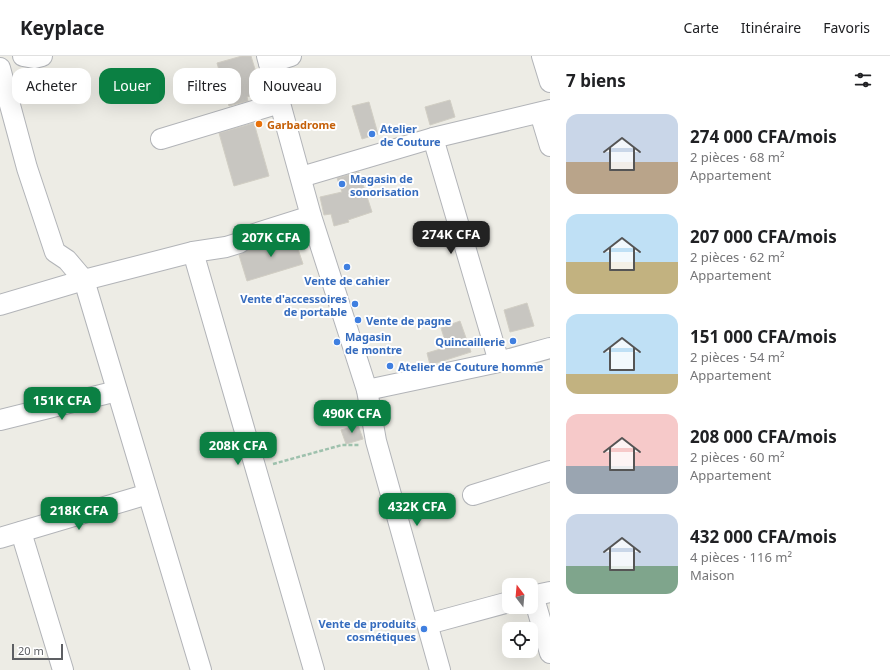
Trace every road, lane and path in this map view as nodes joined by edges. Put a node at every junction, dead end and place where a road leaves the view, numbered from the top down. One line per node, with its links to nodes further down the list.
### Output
1 (23, 56): 2 (street)
2 (42, 56)
3 (291, 56): 5 (street)
4 (542, 56): 7 (street)
5 (268, 59)
6 (0, 68): 17 (street)
7 (550, 82)
8 (277, 104): 12 (street)
9 (280, 104): 14 (street)
10 (545, 111): 11 (street); 13 (street)
11 (433, 138): 14 (street); 20 (street)
12 (161, 139)
13 (550, 146)
14 (301, 177): 15 (street)
15 (311, 216): 16 (street); 21 (street)
16 (193, 252): 17 (street); 25 (street)
17 (84, 280): 18 (street); 22 (street)
18 (0, 305)
19 (550, 348): 20 (street)
20 (499, 362): 21 (street)
21 (367, 390): 24 (street)
22 (117, 391): 23 (street); 27 (street)
23 (0, 420)
24 (376, 441): 25 (path); 33 (street)
25 (255, 469): 37 (street)
26 (550, 471): 28 (street)
27 (148, 494): 29 (street); 36 (street)
28 (473, 495)
29 (21, 532): 30 (street); 35 (street)
30 (0, 538)
31 (538, 594): 34 (street)
32 (502, 604): 33 (street)
33 (428, 624): 38 (street)
34 (550, 653)
35 (63, 670)
36 (201, 670)
37 (314, 670)
38 (440, 670)

